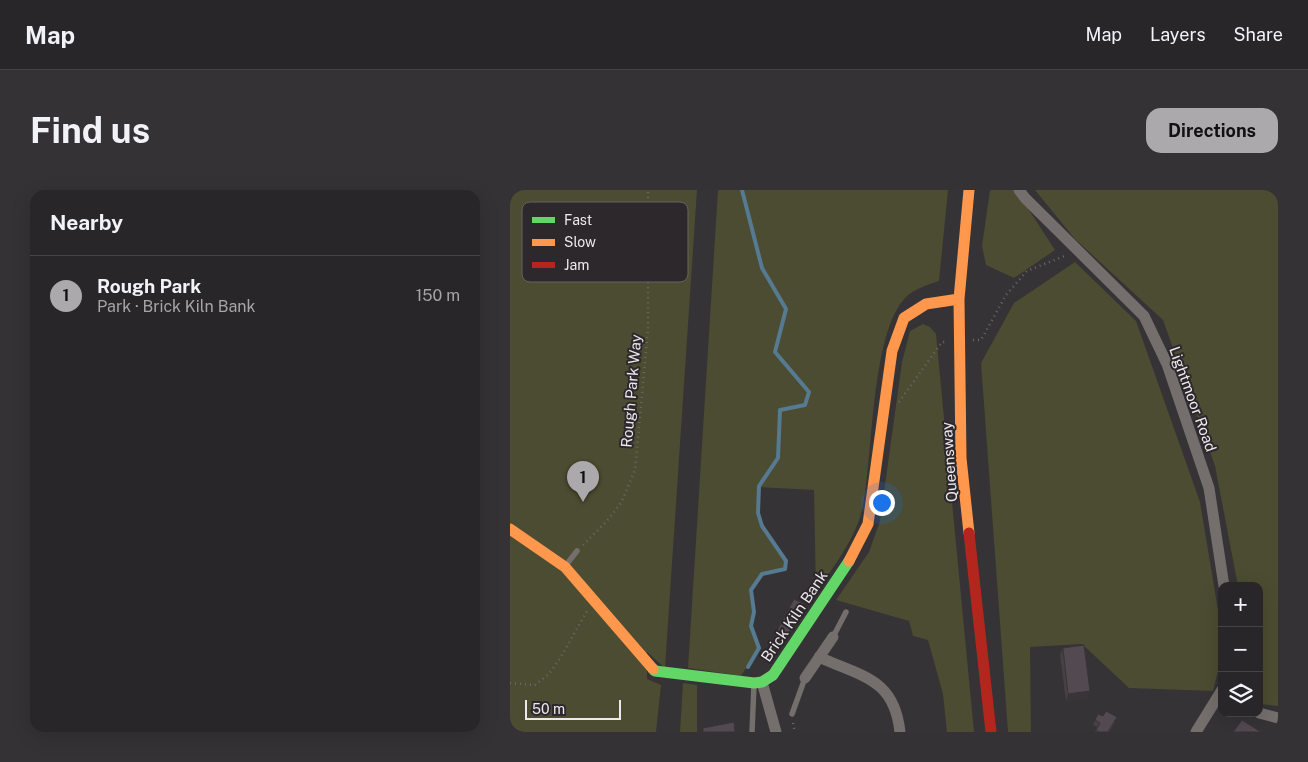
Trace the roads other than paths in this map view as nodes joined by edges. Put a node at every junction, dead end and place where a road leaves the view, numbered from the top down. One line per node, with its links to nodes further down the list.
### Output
1 (969, 190): 3 (street, Queensway)
2 (1019, 190): 7 (street, Lightmoor Road)
3 (959, 300): 12 (street, Brick Kiln Bank); 20 (street, Queensway)
4 (510, 528): 6 (street)
5 (577, 551): 6 (lane)
6 (565, 567): 12 (street)
7 (1223, 582)
8 (846, 612): 9 (lane)
9 (833, 636): 10 (street)
10 (819, 657): 11 (street); 19 (street)
11 (804, 678): 15 (lane)
12 (758, 683): 17 (lane); 18 (street)
13 (1218, 700): 21 (street)
14 (1263, 713): 16 (street)
15 (792, 714)
16 (1278, 718)
17 (752, 732)
18 (776, 732)
19 (900, 732)
20 (991, 732)
21 (1196, 732)

